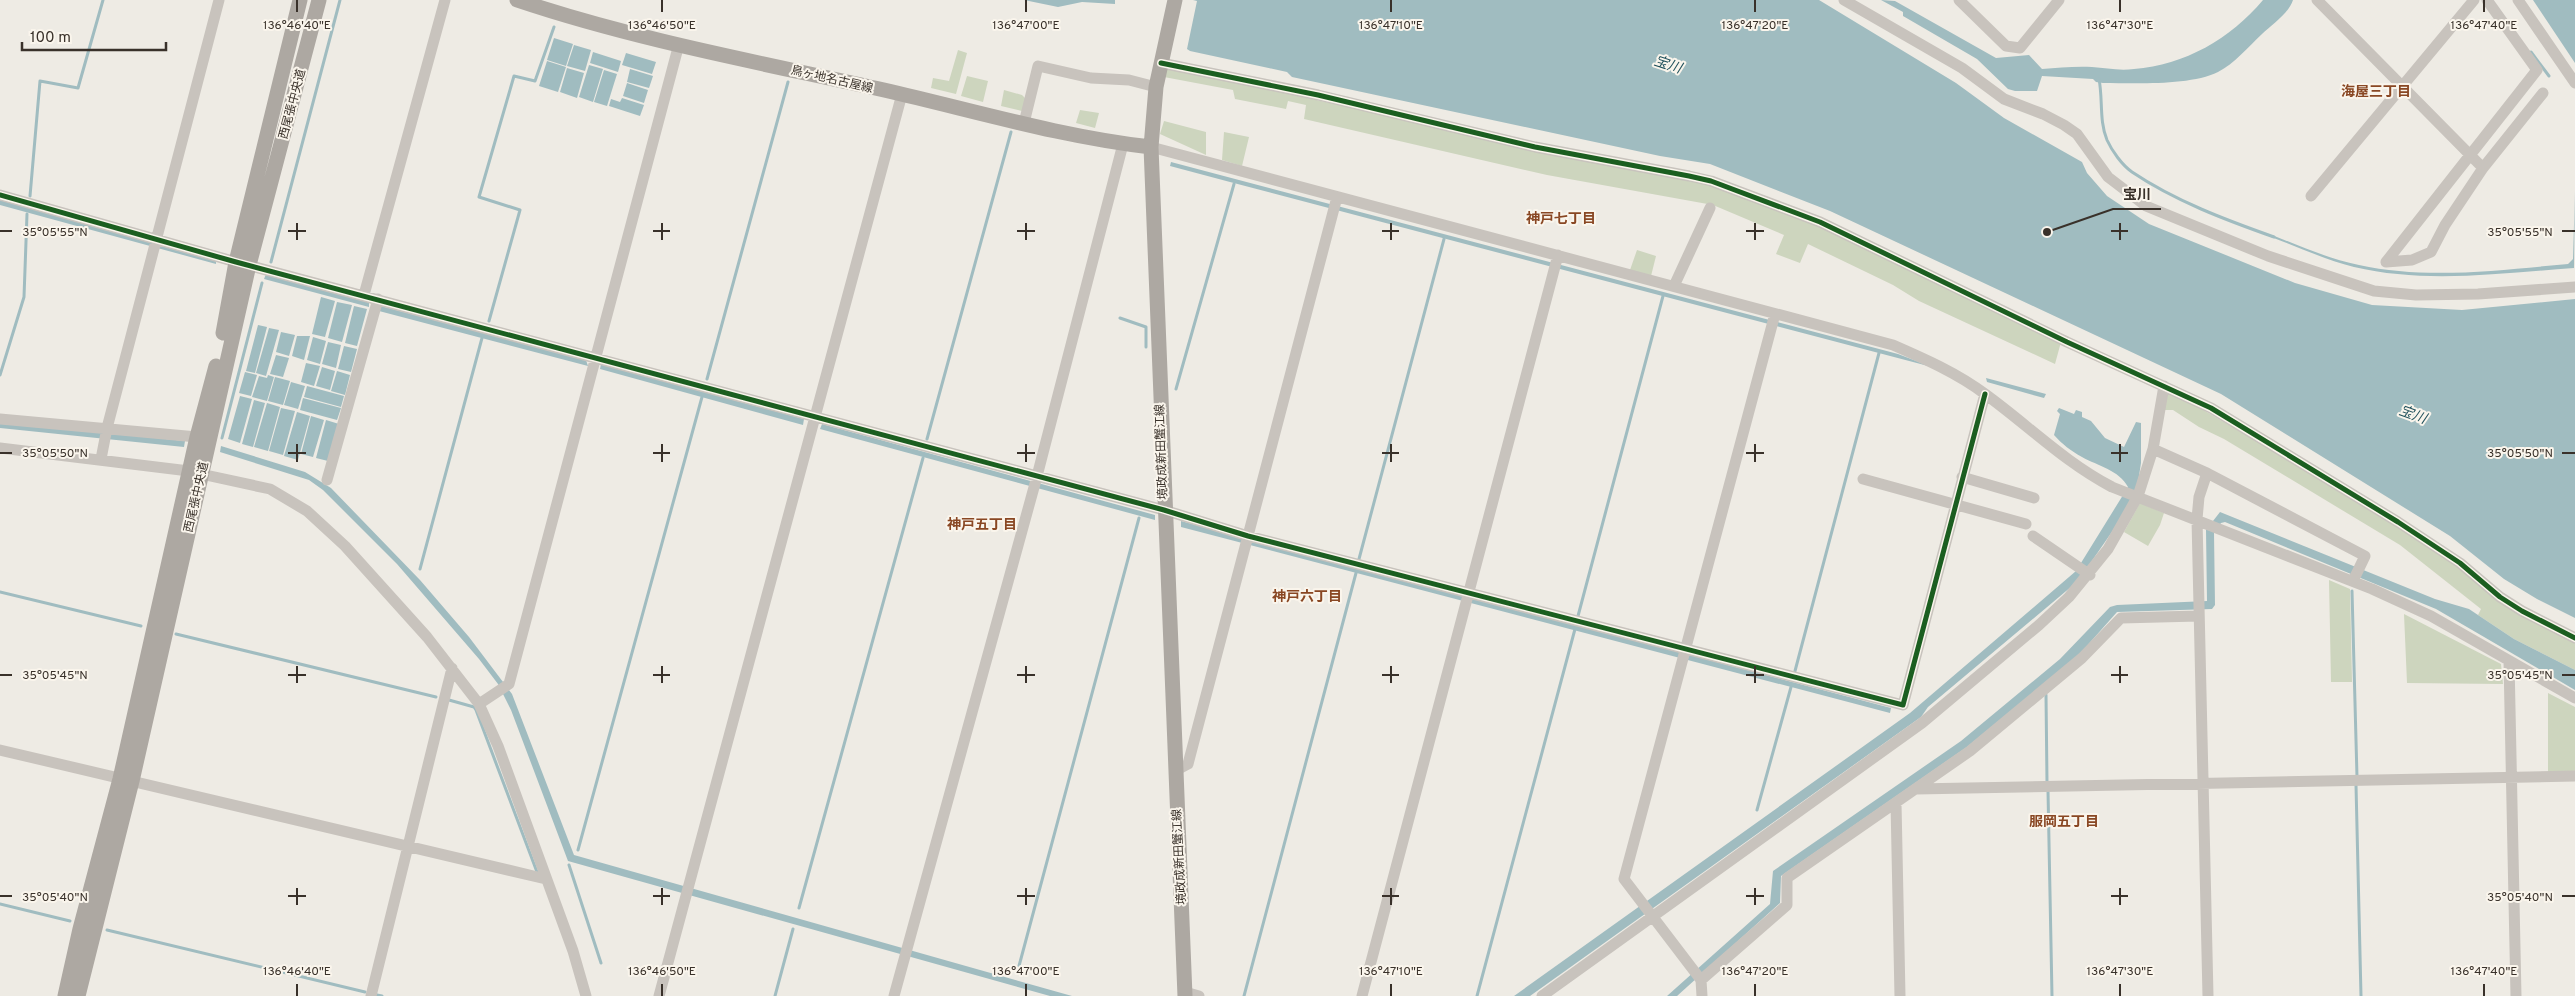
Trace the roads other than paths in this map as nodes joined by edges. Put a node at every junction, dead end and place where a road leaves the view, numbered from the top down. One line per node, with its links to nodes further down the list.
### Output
1 (219, 0): 30 (street)
2 (300, 0): 32 (main road, 西尾張中央道)
3 (319, 0): 32 (main road, 西尾張中央道)
4 (445, 0): 35 (street)
5 (517, 0): 14 (main road, 鳥ヶ地名古屋線)
6 (1175, 0): 15 (main road, 境政成新田蟹江線)
7 (1844, 0): 34 (street)
8 (1959, 0): 9 (street)
9 (2059, 0)
10 (2317, 0): 17 (street)
11 (2474, 0): 17 (street)
12 (2487, 0): 24 (street)
13 (2518, 0): 16 (street)
14 (679, 44): 20 (main road, 鳥ヶ地名古屋線); 38 (street)
15 (1161, 63): 18 (main road, 境政成新田蟹江線); 39 (street)
16 (2575, 83)
17 (2401, 86): 24 (street); 27 (street)
18 (1156, 87): 21 (street); 23 (main road, 境政成新田蟹江線)
19 (2544, 93): 25 (street)
20 (902, 94): 21 (main road, 鳥ヶ地名古屋線); 41 (street)
21 (1024, 123): 22 (main road, 鳥ヶ地名古屋線)
22 (1123, 144): 23 (main road, 鳥ヶ地名古屋線); 53 (street)
23 (1151, 147): 28 (street); 57 (main road, 境政成新田蟹江線)
24 (2470, 155): 25 (street); 25 (street)
25 (2483, 168)
26 (0, 196): 30 (street)
27 (2311, 196)
28 (1335, 204): 31 (street); 61 (street)
29 (1710, 208): 33 (street)
30 (156, 242): 32 (street); 43 (street)
31 (1556, 262): 33 (street); 64 (street)
32 (242, 263): 35 (street); 44 (main road, 西尾張中央道); 48 (main road, 西尾張中央道)
33 (1674, 286): 37 (street)
34 (2575, 287)
35 (364, 295): 36 (street)
36 (378, 298): 38 (street); 52 (street)
37 (1773, 320): 40 (street); 67 (street)
38 (595, 356): 41 (street); 71 (street)
39 (2164, 386): 46 (street); 66 (street)
40 (1985, 394): 50 (street); 54 (street)
41 (815, 417): 53 (street); 89 (street)
42 (0, 419): 43 (street)
43 (106, 434): 44 (street); 47 (street)
44 (197, 437): 48 (main road, 西尾張中央道)
45 (0, 448): 47 (street)
46 (2153, 449): 49 (street); 54 (street)
47 (102, 459): 48 (street)
48 (195, 472): 69 (street); 76 (main road, 西尾張中央道)
49 (2207, 472): 58 (street); 63 (street)
50 (1962, 477): 55 (street); 56 (street)
51 (1863, 479): 56 (street)
52 (327, 480)
53 (1035, 482): 57 (street); 90 (street)
54 (2132, 494): 58 (street); 62 (street)
55 (2034, 498)
56 (1954, 502): 59 (street); 67 (street)
57 (1164, 510): 61 (street); 73 (main road, 境政成新田蟹江線)
58 (2197, 519): 63 (street); 65 (street)
59 (2026, 524)
60 (2033, 536): 62 (street)
61 (1247, 540): 64 (street); 73 (street)
62 (2088, 574): 82 (street)
63 (2354, 580): 68 (street)
64 (1468, 597): 67 (street); 91 (street)
65 (2198, 610): 77 (street); 78 (street)
66 (2575, 638)
67 (1685, 654): 82 (street)
68 (2509, 661): 70 (street); 75 (street)
69 (452, 668): 71 (street); 80 (street)
70 (2575, 698)
71 (479, 704): 81 (street)
72 (0, 750): 76 (street)
73 (1175, 771): 84 (main road, 境政成新田蟹江線)
74 (2575, 776): 75 (street)
75 (2511, 777): 77 (street); 96 (street)
76 (126, 780): 80 (street); 85 (main road, 西尾張中央道); 86 (main road, 西尾張中央道)
77 (2203, 783): 78 (street); 95 (street)
78 (1916, 789): 79 (street)
79 (1896, 803): 83 (street); 94 (street)
80 (407, 846): 81 (street); 87 (street)
81 (546, 879): 88 (street)
82 (1650, 915): 83 (street); 92 (street)
83 (1698, 976): 93 (street)
84 (1190, 995)
85 (65, 996)
86 (78, 996)
87 (370, 996)
88 (586, 996)
89 (659, 996)
90 (894, 996)
91 (1362, 996)
92 (1542, 996)
93 (1702, 996)
94 (1900, 996)
95 (2208, 996)
96 (2516, 996)

